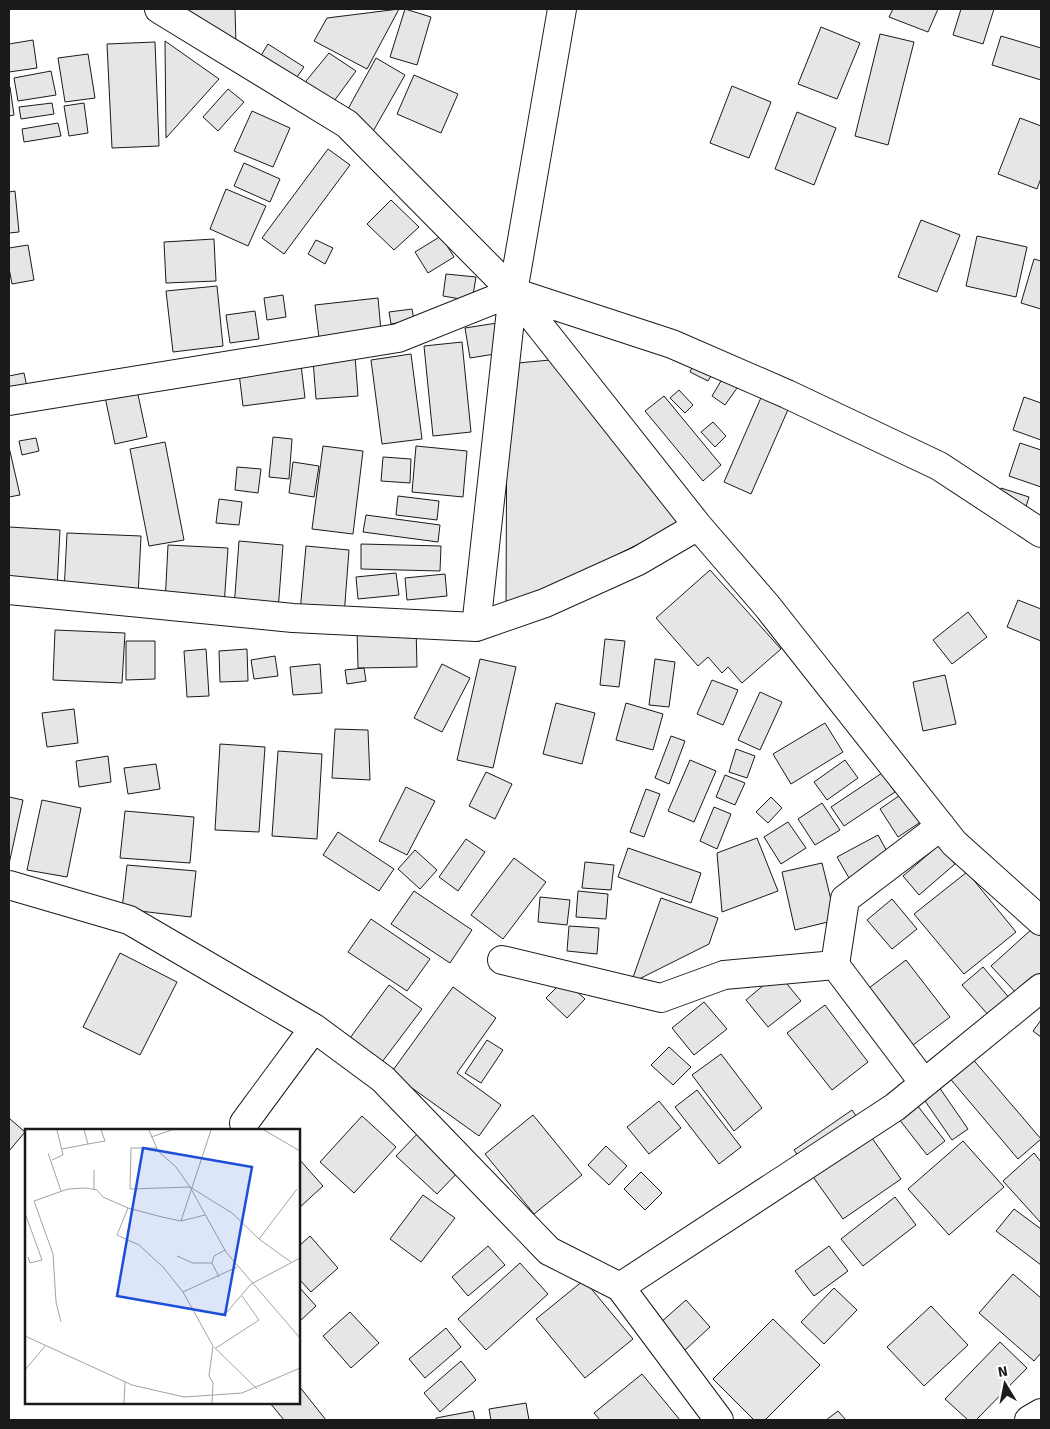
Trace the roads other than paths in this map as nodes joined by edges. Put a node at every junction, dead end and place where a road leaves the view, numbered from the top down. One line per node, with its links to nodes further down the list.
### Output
1 (159, 9): 3 (street)
2 (562, 9): 3 (street)
3 (513, 292): 4 (street); 5 (street); 6 (street); 8 (street)
4 (9, 401)
5 (698, 526): 8 (street); 9 (street)
6 (1041, 532)
7 (9, 590): 8 (street)
8 (476, 627)
9 (941, 826): 11 (street); 13 (street)
10 (9, 885): 15 (street)
11 (1041, 921)
12 (502, 960): 13 (street)
13 (835, 965): 16 (street)
14 (1041, 988): 16 (street)
15 (314, 1028): 17 (street); 18 (street)
16 (924, 1083): 18 (street)
17 (244, 1123)
18 (620, 1287): 20 (street)
19 (1041, 1413): 21 (street)
20 (719, 1420)
21 (1029, 1420)

